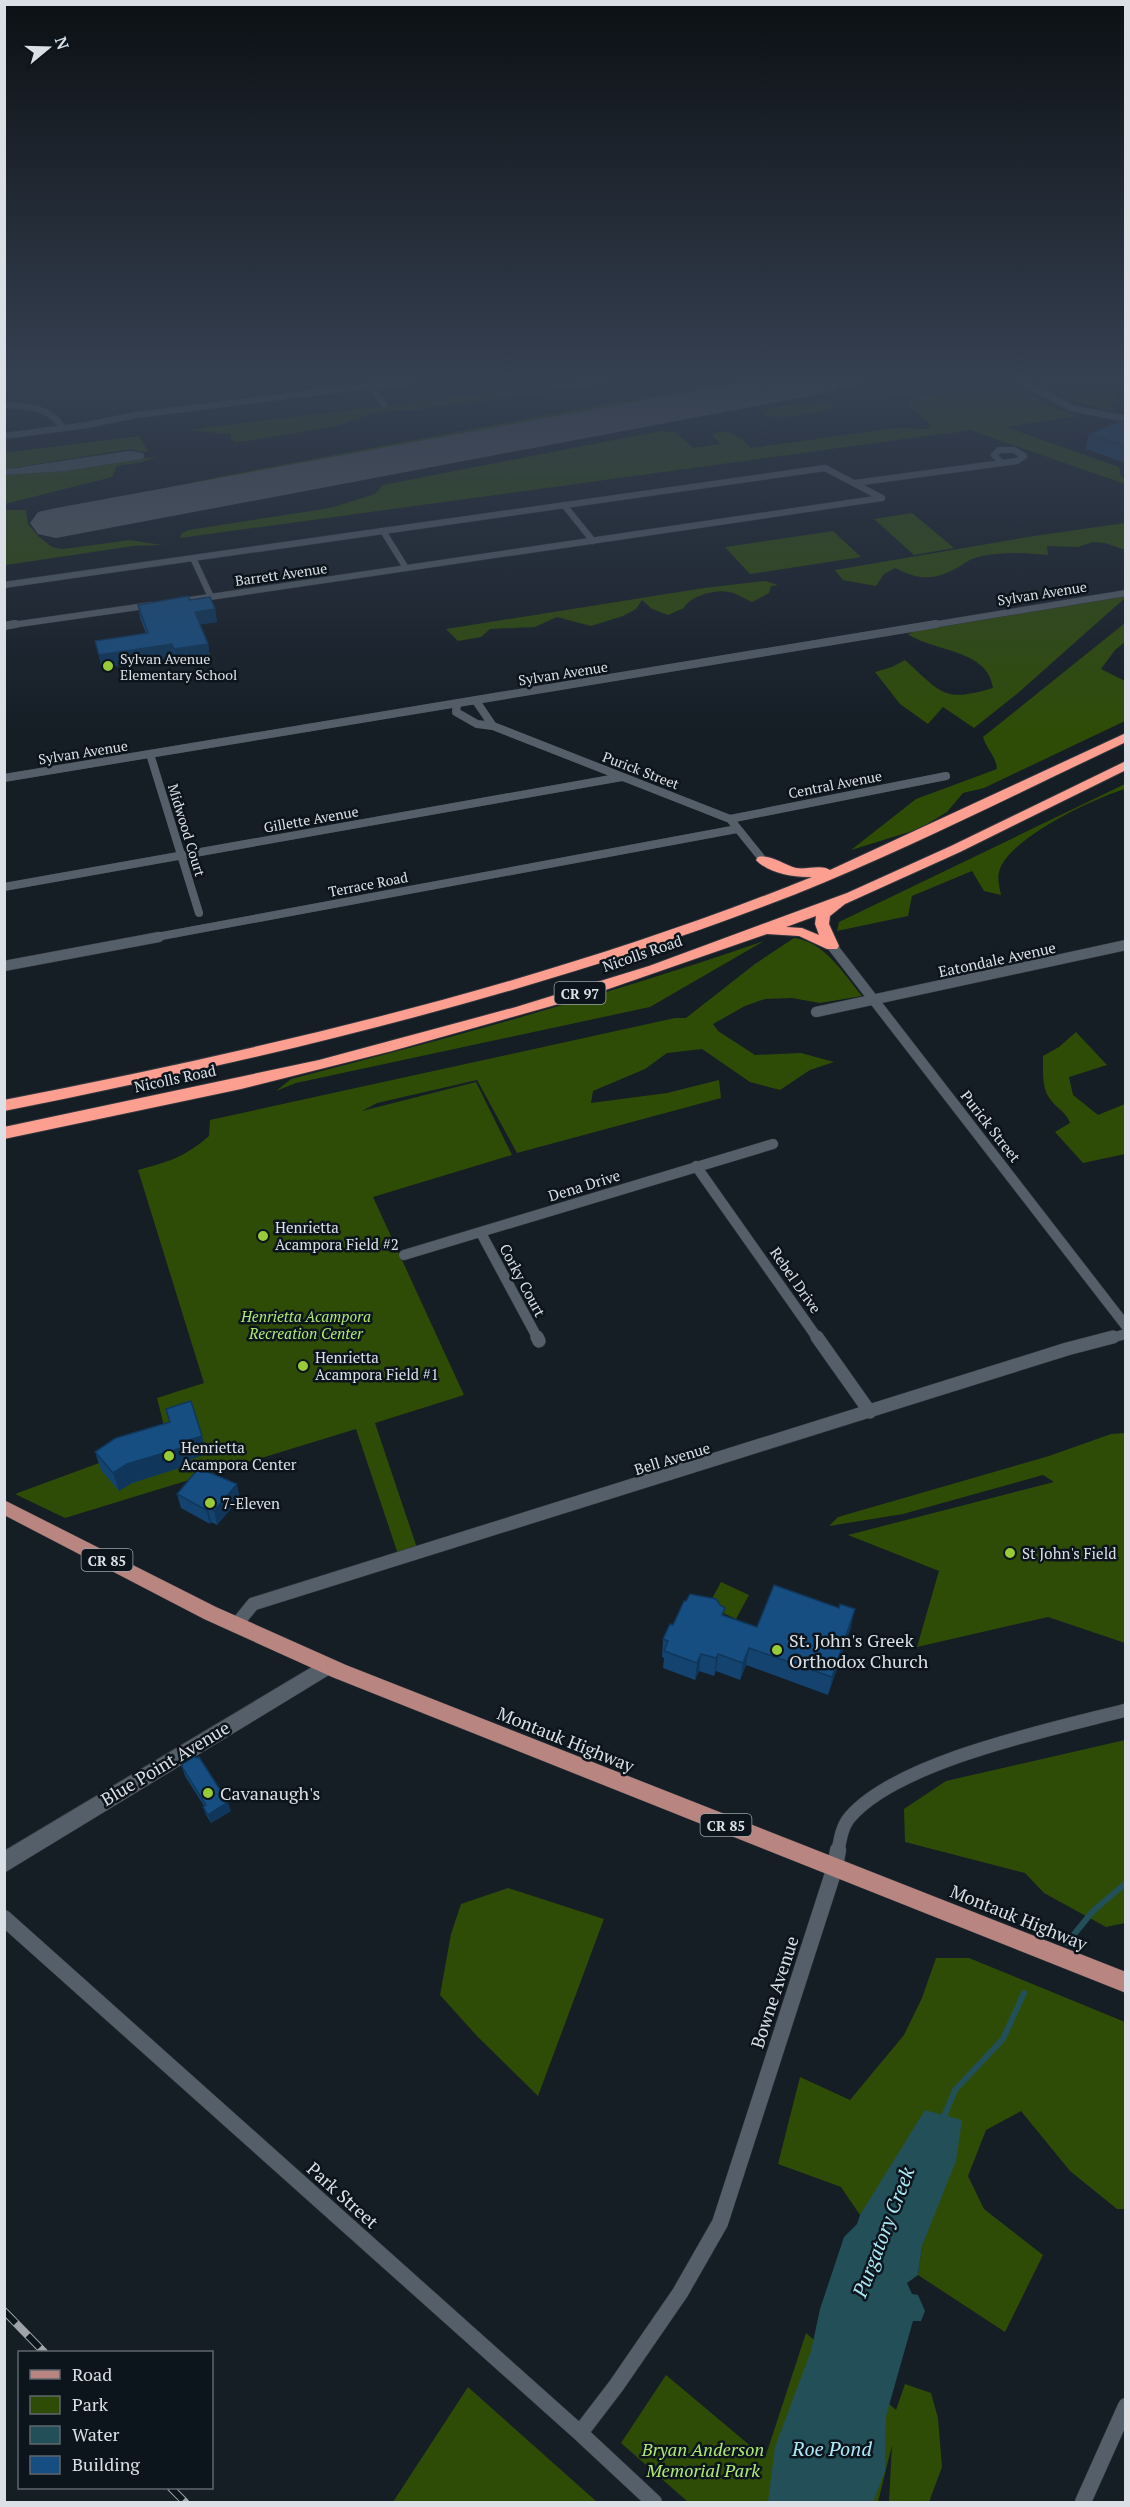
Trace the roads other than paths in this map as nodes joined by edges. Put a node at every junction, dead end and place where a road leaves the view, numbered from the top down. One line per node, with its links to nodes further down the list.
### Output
1 (619, 498): 3 (street)
2 (882, 498): 5 (street, Barrett Avenue)
3 (564, 506): 4 (street); 5 (street)
4 (383, 531): 6 (street); 7 (street)
5 (593, 541): 7 (street, Barrett Avenue)
6 (193, 558): 8 (street); 10 (street)
7 (406, 568): 10 (street, Barrett Avenue)
8 (4, 585)
9 (1125, 593): 12 (street, Sylvan Avenue)
10 (211, 597): 11 (street, Barrett Avenue)
11 (4, 626)
12 (476, 701): 13 (street, Sylvan Avenue); 14 (street)
13 (457, 704): 14 (street, Purick Street); 16 (street, Sylvan Avenue)
14 (493, 726): 19 (street, Purick Street)
15 (1125, 737): 24 (highway, Nicolls Road / CR 97)
16 (150, 754): 20 (street, Sylvan Avenue); 23 (street, Midwood Court)
17 (1125, 765): 27 (highway, Nicolls Road / CR 97)
18 (946, 776): 21 (street, Central Avenue)
19 (621, 777): 21 (street, Purick Street); 23 (street, Gillette Avenue)
20 (4, 778)
21 (730, 819): 22 (street)
22 (737, 829): 25 (street); 33 (street, Terrace Road)
23 (179, 856): 26 (street, Gillette Avenue); 28 (street, Midwood Court)
24 (872, 857): 25 (highway); 29 (highway, Nicolls Road / CR 97)
25 (763, 860): 29 (highway)
26 (4, 887)
27 (851, 896): 30 (highway, Nicolls Road / CR 97); 32 (highway)
28 (199, 913)
29 (724, 914): 36 (highway, Nicolls Road / CR 97)
30 (722, 944): 32 (highway); 37 (highway, Nicolls Road / CR 97)
31 (1125, 945): 34 (street, Eatondale Avenue)
32 (832, 946): 34 (street, Purick Street)
33 (4, 966)
34 (874, 1000): 35 (street, Eatondale Avenue); 42 (street, Purick Street)
35 (816, 1012)
36 (4, 1106)
37 (4, 1133)
38 (773, 1144): 39 (street, Dena Drive)
39 (696, 1166): 40 (street, Dena Drive); 45 (street, Rebel Drive)
40 (481, 1233): 41 (street, Dena Drive); 44 (street, Corky Court)
41 (404, 1255)
42 (1125, 1326)
43 (1125, 1334): 45 (street, Bell Avenue)
44 (538, 1341)
45 (870, 1412): 47 (street, Bell Avenue)
46 (4, 1507): 47 (main road, Montauk Highway / CR 85)
47 (236, 1625): 48 (main road, Montauk Highway / CR 85)
48 (327, 1666): 50 (street, Blue Point Avenue); 51 (main road, Montauk Highway / CR 85)
49 (1125, 1710): 51 (street, Bowne Avenue)
50 (6, 1859)
51 (835, 1868): 53 (main road, Montauk Highway / CR 85); 55 (street, Bowne Avenue)
52 (4, 1918): 55 (street, Park Street)
53 (1125, 1983)
54 (1125, 2406): 57 (street)
55 (580, 2433): 56 (street, Park Street)
56 (654, 2502)
57 (1083, 2502)

